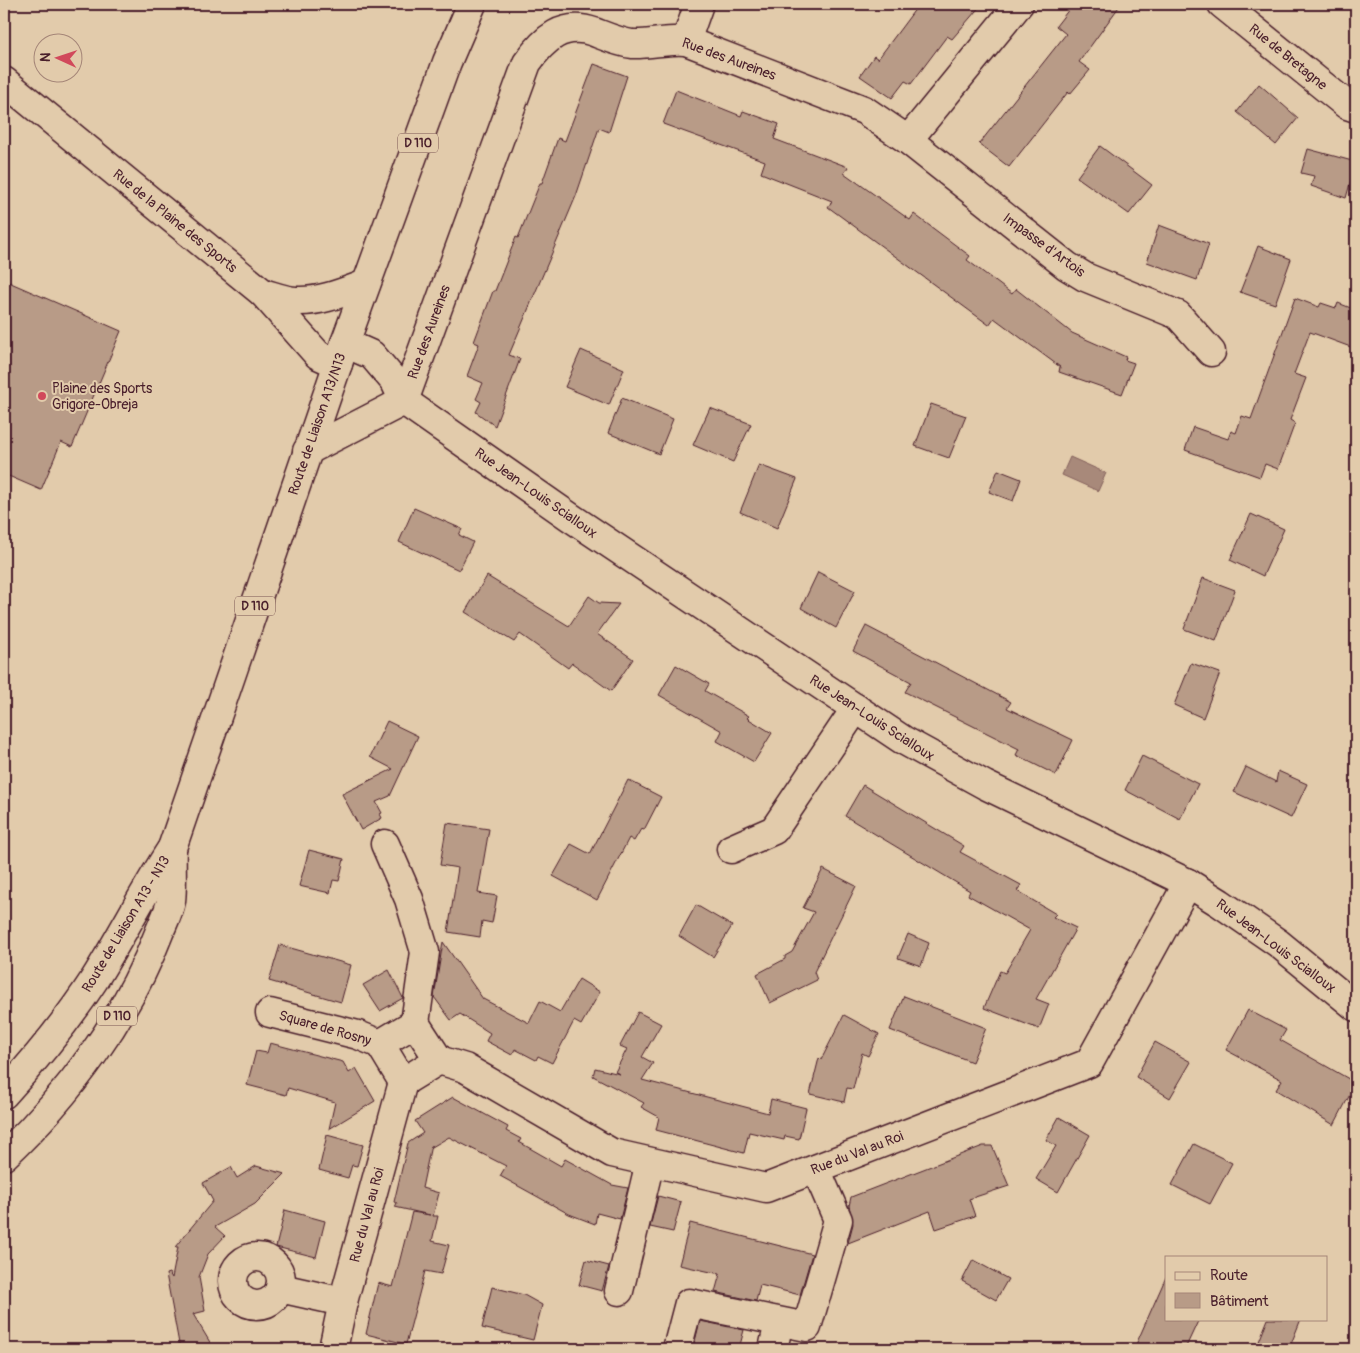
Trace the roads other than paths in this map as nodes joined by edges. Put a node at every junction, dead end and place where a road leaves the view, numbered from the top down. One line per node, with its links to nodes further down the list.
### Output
1 (472, 4): 9 (street, Route de Liaison A13/N13 / D 110)
2 (700, 4): 5 (street)
3 (1020, 4): 8 (street)
4 (1222, 4): 7 (street, Rue de Bretagne)
5 (686, 40): 8 (street, Rue des Aureines); 13 (street, Rue des Aureines)
6 (4, 81): 10 (street, Rue de la Plaine des Sports)
7 (1356, 108)
8 (908, 140): 11 (street, Impasse d'Artois)
9 (366, 284): 10 (street, Rue de la Plaine des Sports); 12 (street, Route de Liaison A13/N13 / D 110)
10 (263, 293): 12 (street)
11 (1211, 352)
12 (341, 354): 13 (street, Rue Jean-Louis Scialloux); 14 (street, Route de Liaison A13/N13 / D 110)
13 (404, 401): 14 (street); 15 (street, Rue Jean-Louis Scialloux)
14 (307, 451): 17 (street, Route de Liaison A13/N13 / D 110)
15 (856, 708): 18 (street); 19 (street, Rue Jean-Louis Scialloux)
16 (385, 844): 22 (street)
17 (172, 848): 26 (street, Route de Liaison A13 - N13 / D 110); 27 (street, Route de Liaison A13 - N13 / D 110)
18 (731, 849)
19 (1188, 884): 20 (street, Rue Jean-Louis Scialloux); 29 (street, Rue du Val au Roi)
20 (1356, 1007)
21 (270, 1012): 23 (street, Square de Rosny)
22 (415, 1023): 23 (street); 24 (street)
23 (380, 1044): 25 (street)
24 (439, 1060): 25 (street); 28 (street, Rue du Val au Roi)
25 (403, 1082): 32 (street, Rue du Val au Roi)
26 (4, 1094)
27 (4, 1156)
28 (650, 1162): 29 (street, Rue du Val au Roi); 31 (street)
29 (816, 1169): 33 (street)
30 (280, 1288): 32 (street)
31 (619, 1291)
32 (343, 1302): 35 (street, Rue du Val au Roi)
33 (779, 1322): 34 (street); 36 (street)
34 (678, 1345)
35 (336, 1349)
36 (772, 1349)

